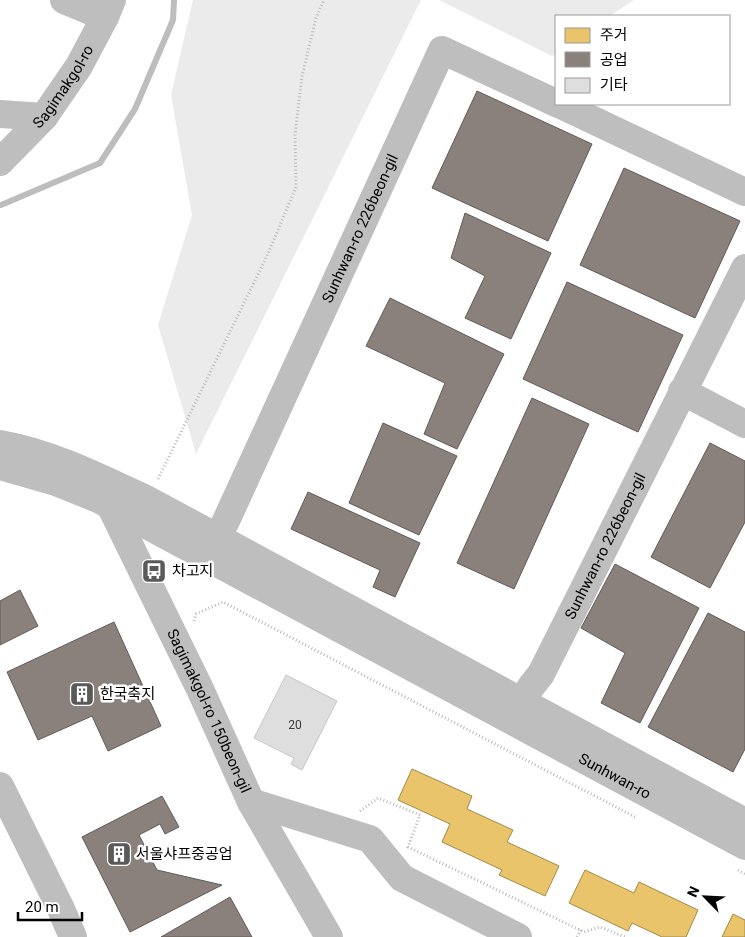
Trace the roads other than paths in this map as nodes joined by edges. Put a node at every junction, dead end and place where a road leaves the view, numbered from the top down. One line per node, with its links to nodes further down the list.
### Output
1 (64, 0): 2 (main road)
2 (108, 9): 6 (main road, Sagimakgol-ro)
3 (555, 102): 16 (main road, Sunhwan-ro 226beon-gil)
4 (562, 105): 8 (main road, Sunhwan-ro 226beon-gil)
5 (0, 114): 6 (main road)
6 (44, 117): 7 (main road, Sagimakgol-ro)
7 (0, 162)
8 (743, 187)
9 (745, 268): 10 (main road, Sunhwan-ro 226beon-gil)
10 (682, 391): 11 (main road); 17 (main road, Sunhwan-ro 226beon-gil)
11 (745, 424)
12 (0, 444): 18 (main road)
13 (0, 448): 15 (main road)
14 (0, 466): 18 (main road)
15 (98, 481): 16 (main road); 20 (main road); 22 (main road, Sagimakgol-ro 150beon-gil)
16 (224, 523): 17 (main road)
17 (530, 688): 19 (main road)
18 (491, 697): 19 (main road, Sunhwan-ro); 20 (main road, Sunhwan-ro)
19 (585, 736): 23 (main road, Sunhwan-ro)
20 (628, 784): 24 (main road, Sunhwan-ro)
21 (0, 786): 25 (main road)
22 (251, 802): 26 (main road, Sagimakgol-ro 150beon-gil); 27 (main road)
23 (745, 822)
24 (741, 858)
25 (73, 937)
26 (329, 937)
27 (518, 937)

